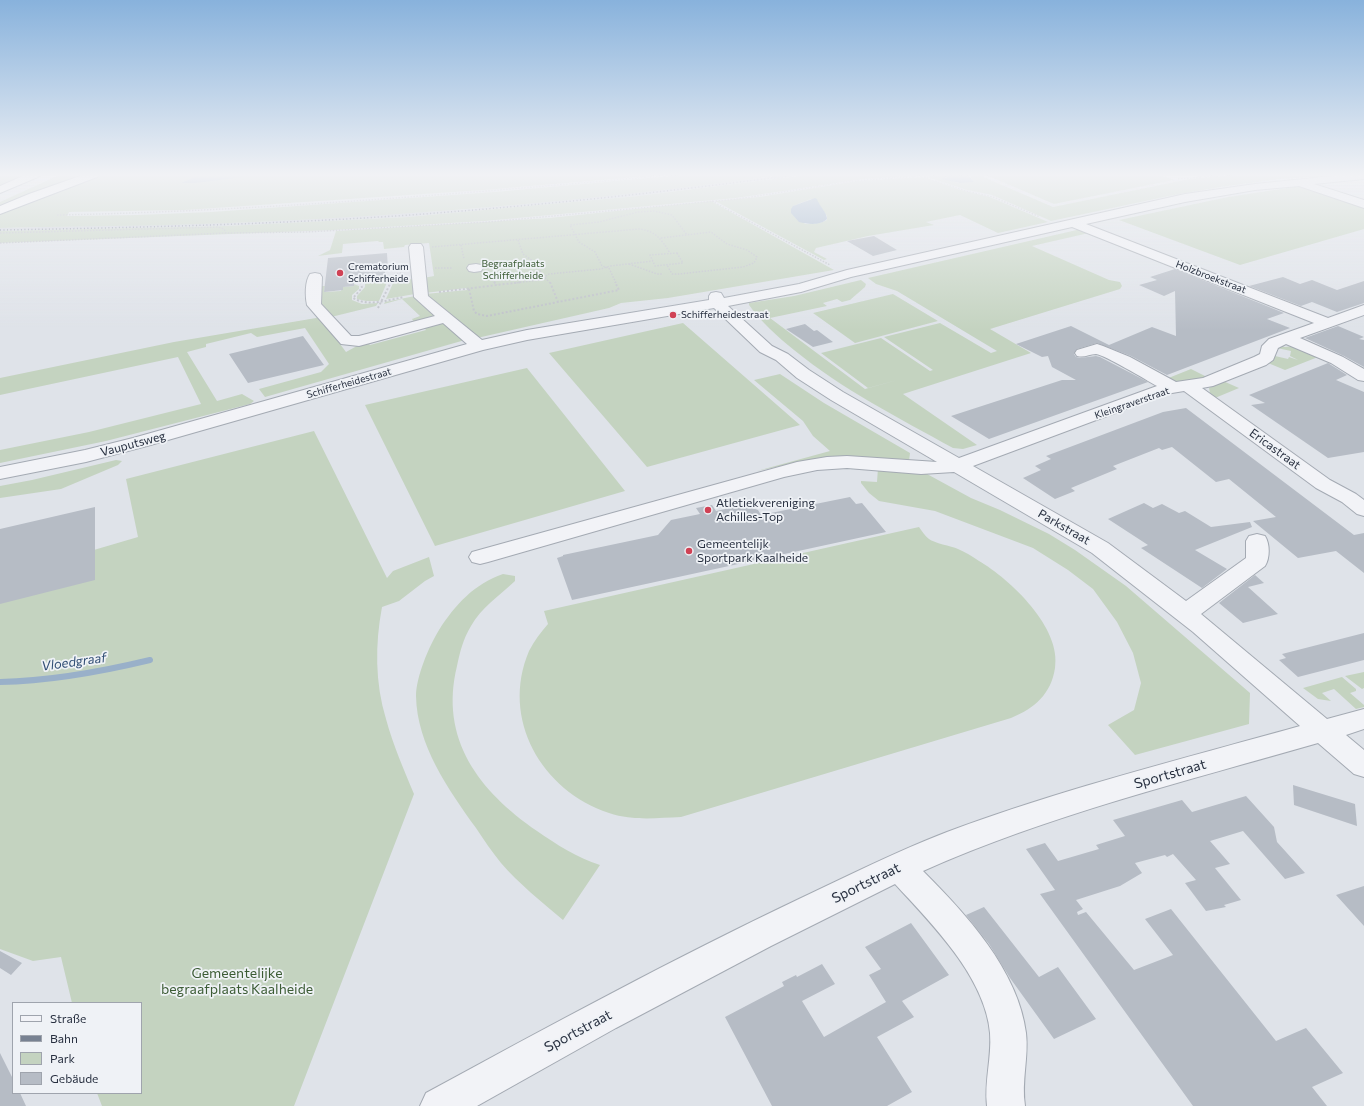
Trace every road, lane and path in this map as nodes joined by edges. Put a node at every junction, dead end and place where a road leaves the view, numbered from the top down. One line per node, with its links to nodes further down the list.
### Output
1 (404, 227): 8 (path)
2 (571, 227): 9 (path)
3 (681, 227): 10 (path)
4 (760, 227): 21 (path)
5 (1056, 227): 21 (street, Schifferheidestraat)
6 (1081, 227): 34 (street, Holzbroekstraat)
7 (0, 233): 8 (path)
8 (226, 234): 13 (path)
9 (574, 234): 11 (path); 12 (path); 19 (path)
10 (687, 235): 11 (path); 18 (path)
11 (661, 238): 15 (path)
12 (518, 240): 14 (path); 22 (path)
13 (0, 243)
14 (416, 248): 27 (street)
15 (670, 253): 16 (path); 18 (path)
16 (653, 261): 17 (path); 18 (path)
17 (627, 264): 19 (path); 20 (path)
18 (667, 265)
19 (606, 267): 22 (path); 30 (path)
20 (663, 274)
21 (847, 274): 28 (street, Schifferheidestraat)
22 (545, 276): 26 (path); 30 (path)
23 (315, 277): 33 (street)
24 (392, 279): 29 (path)
25 (390, 284): 29 (path)
26 (469, 289): 27 (path); 30 (path)
27 (420, 294): 29 (path); 33 (street)
28 (721, 300): 36 (street, Schifferheidestraat); 41 (street, Parkstraat)
29 (382, 301): 31 (path)
30 (558, 302)
31 (378, 308)
32 (1364, 310): 34 (street, Kleingraverstraat)
33 (446, 318): 36 (street)
34 (1328, 322): 35 (street, Kleingraverstraat)
35 (1286, 338): 38 (street); 39 (street, Kleingraverstraat)
36 (479, 346): 40 (street, Schifferheidestraat)
37 (1083, 353): 39 (street, Ericastraat)
38 (1364, 376)
39 (1181, 387): 41 (street, Kleingraverstraat); 43 (street, Ericastraat)
40 (264, 407): 42 (street, Vauputsweg)
41 (958, 465): 45 (street, Kleingraverstraat); 46 (street, Parkstraat)
42 (0, 473)
43 (1364, 510)
44 (1257, 541): 46 (street)
45 (480, 557)
46 (1186, 613): 48 (street, Parkstraat)
47 (1364, 719): 48 (street, Sportstraat)
48 (1322, 730): 49 (street, Parkstraat); 50 (street, Sportstraat)
49 (1364, 766)
50 (899, 867): 51 (street, Sportstraat); 52 (street)
51 (439, 1106)
52 (1006, 1106)

